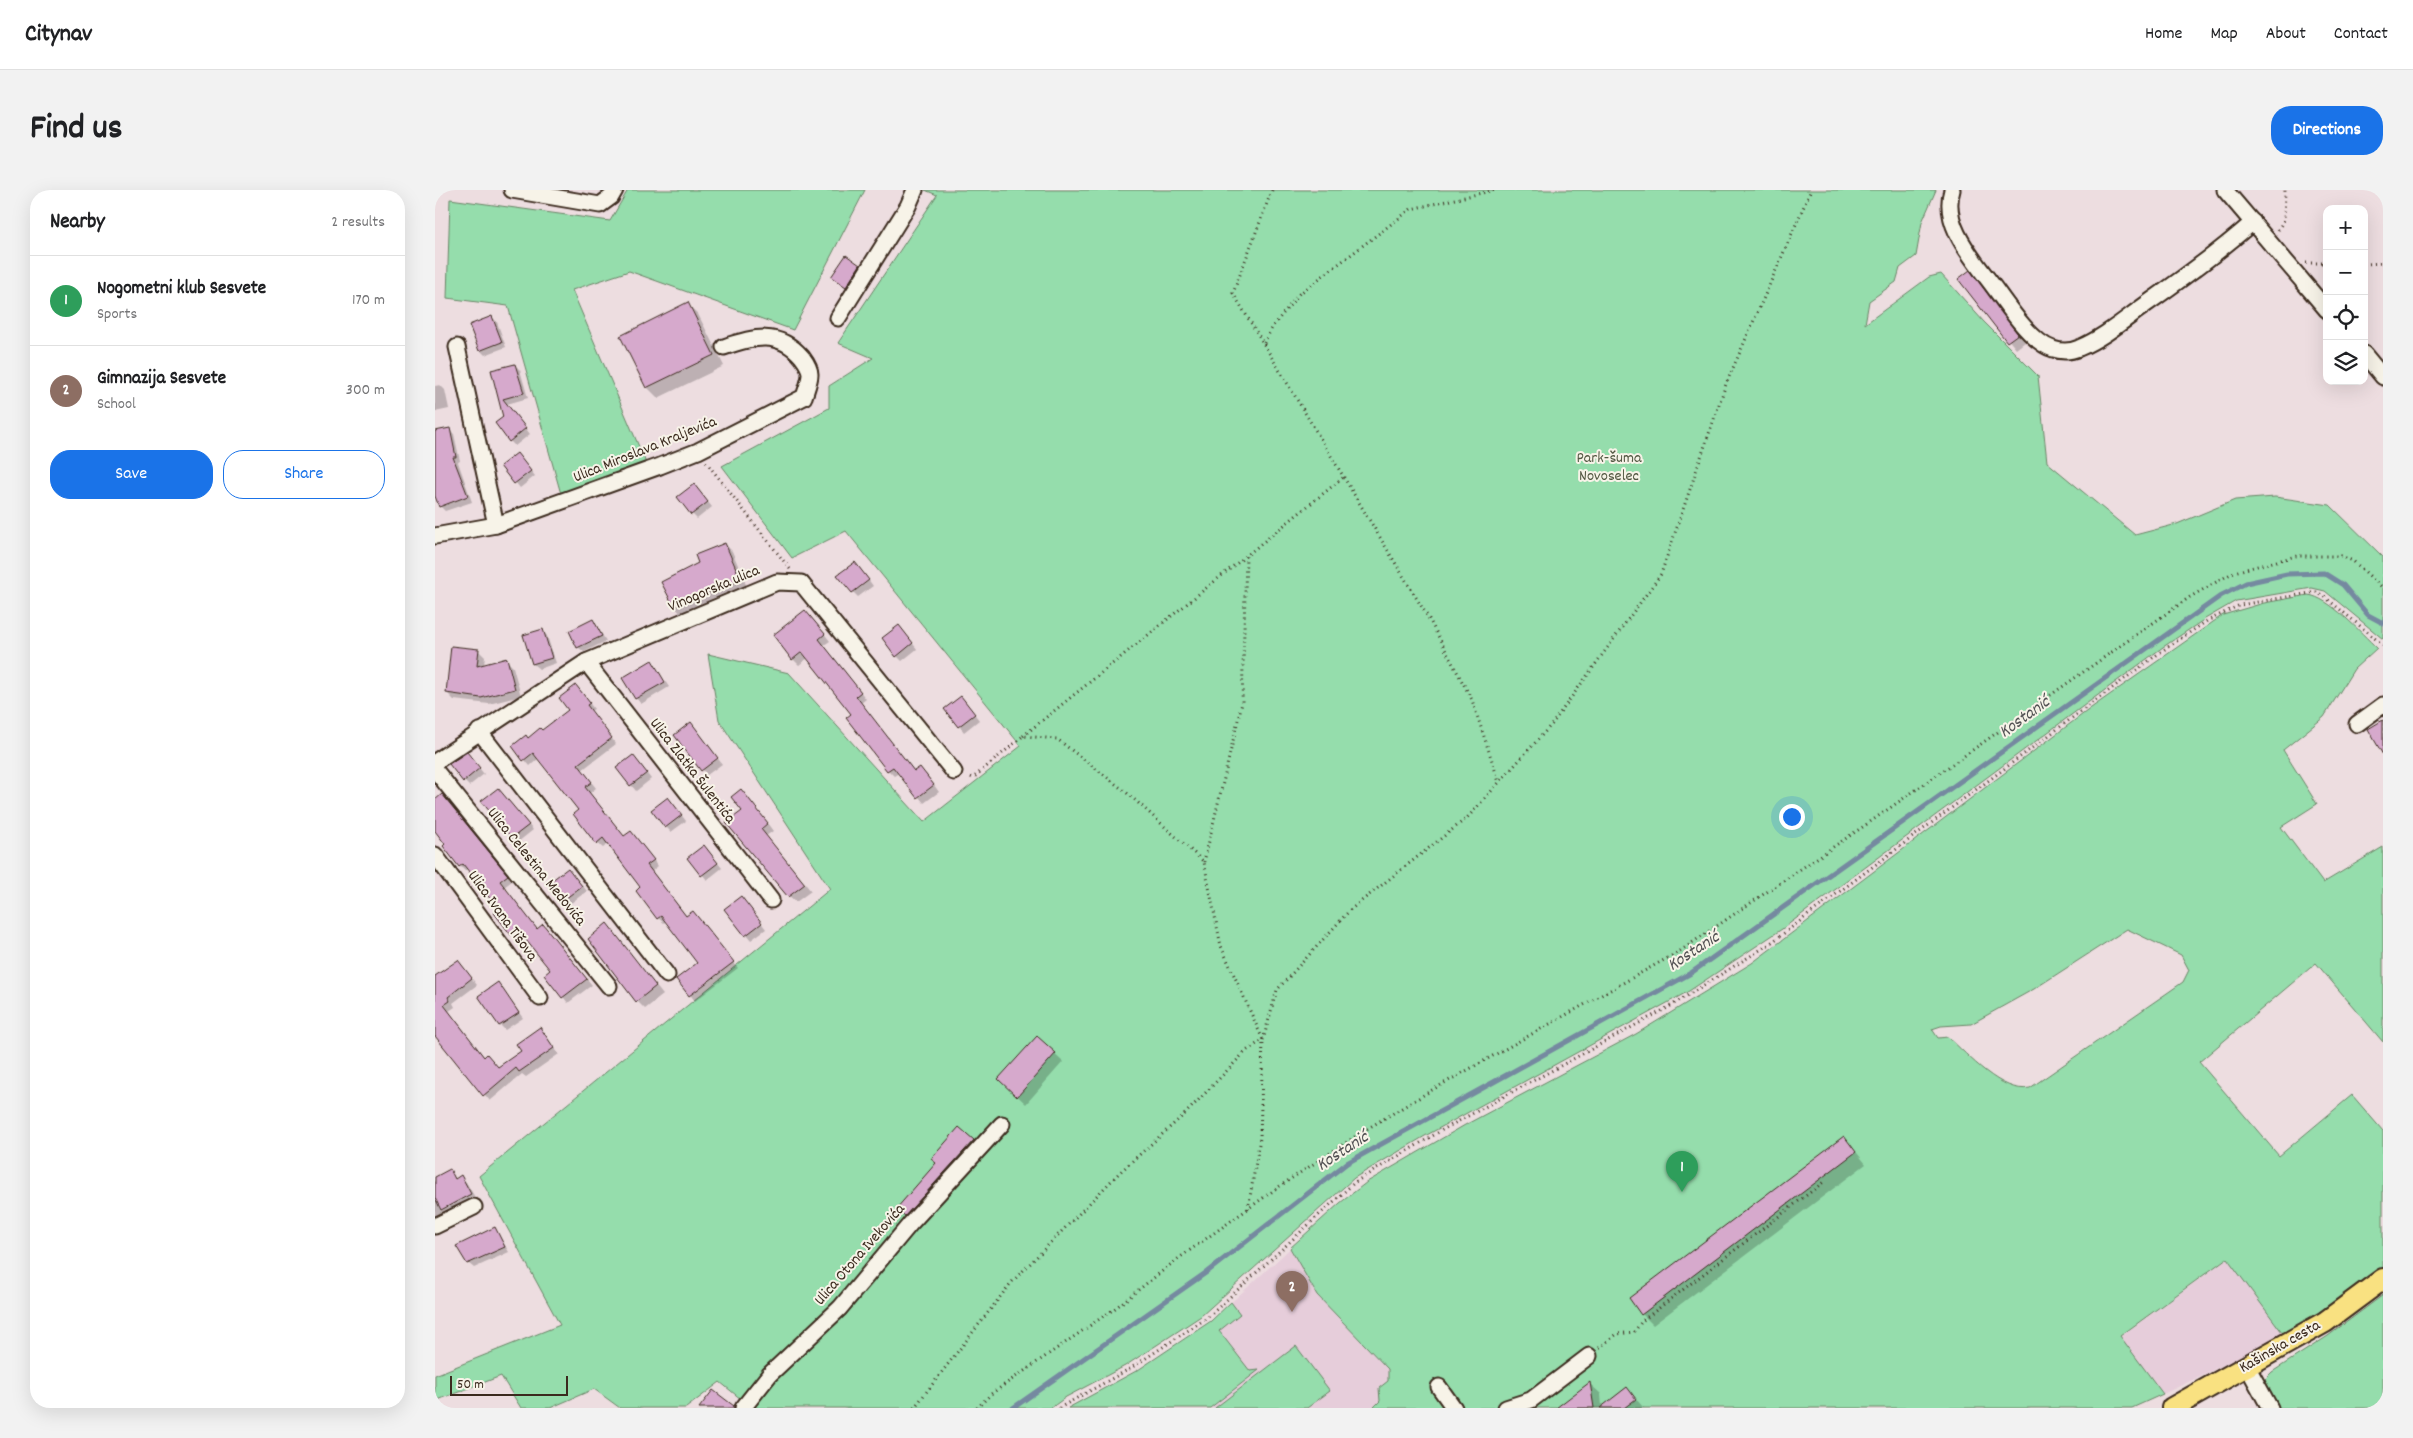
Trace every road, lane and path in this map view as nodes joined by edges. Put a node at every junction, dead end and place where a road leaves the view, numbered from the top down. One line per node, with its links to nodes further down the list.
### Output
1 (512, 190): 2 (street)
2 (615, 190)
3 (915, 190): 15 (street)
4 (1272, 190): 16 (path)
5 (1495, 190): 16 (path)
6 (1811, 190): 37 (path)
7 (1952, 190): 10 (street)
8 (2225, 190): 10 (street)
9 (2285, 190): 11 (path)
10 (2253, 222): 11 (street)
11 (2269, 242): 14 (street)
12 (2383, 263): 13 (path)
13 (2368, 264)
14 (2323, 305)
15 (838, 318)
16 (1264, 343): 22 (path)
17 (457, 347): 23 (street)
18 (724, 347): 21 (street, Ulica Miroslava Kraljevića)
19 (2368, 359): 20 (street)
20 (2383, 377)
21 (698, 451): 23 (street, Ulica Miroslava Kraljevića); 26 (path)
22 (1345, 476): 25 (path); 37 (path)
23 (496, 525): 24 (street, Ulica Miroslava Kraljevića)
24 (435, 536)
25 (1246, 556): 33 (path); 39 (path)
26 (801, 583): 29 (street, Vinogorska ulica); 36 (street)
27 (2383, 588): 48 (path)
28 (2383, 645): 57 (path)
29 (586, 662): 32 (street, Vinogorska ulica); 40 (street, Ulica Zlatka Šulentića)
30 (2383, 706): 31 (street)
31 (2357, 724)
32 (479, 732): 34 (street, Vinogorska ulica); 41 (street)
33 (1023, 736): 36 (path); 39 (path)
34 (435, 762)
35 (435, 770): 42 (street, Ulica Celestina Medovića)
36 (953, 772)
37 (1499, 782): 44 (path)
38 (435, 855): 43 (street, Ulica Ivana Tišova)
39 (1204, 862): 44 (path)
40 (771, 900)
41 (667, 975)
42 (609, 986)
43 (540, 998)
44 (1263, 1040): 48 (path); 55 (path)
45 (1002, 1124): 54 (street, Ulica Otona Ivekovića)
46 (1825, 1181): 51 (path)
47 (474, 1207): 49 (street)
48 (1248, 1208): 56 (path)
49 (435, 1226)
50 (2383, 1279): 52 (main road, Kašinska cesta)
51 (1589, 1356): 59 (street)
52 (2247, 1366): 60 (main road, Kašinska cesta); 61 (street)
53 (1439, 1388): 58 (street)
54 (743, 1408)
55 (913, 1408)
56 (977, 1408)
57 (1059, 1408)
58 (1454, 1408)
59 (1506, 1408)
60 (2172, 1408)
61 (2270, 1408)

